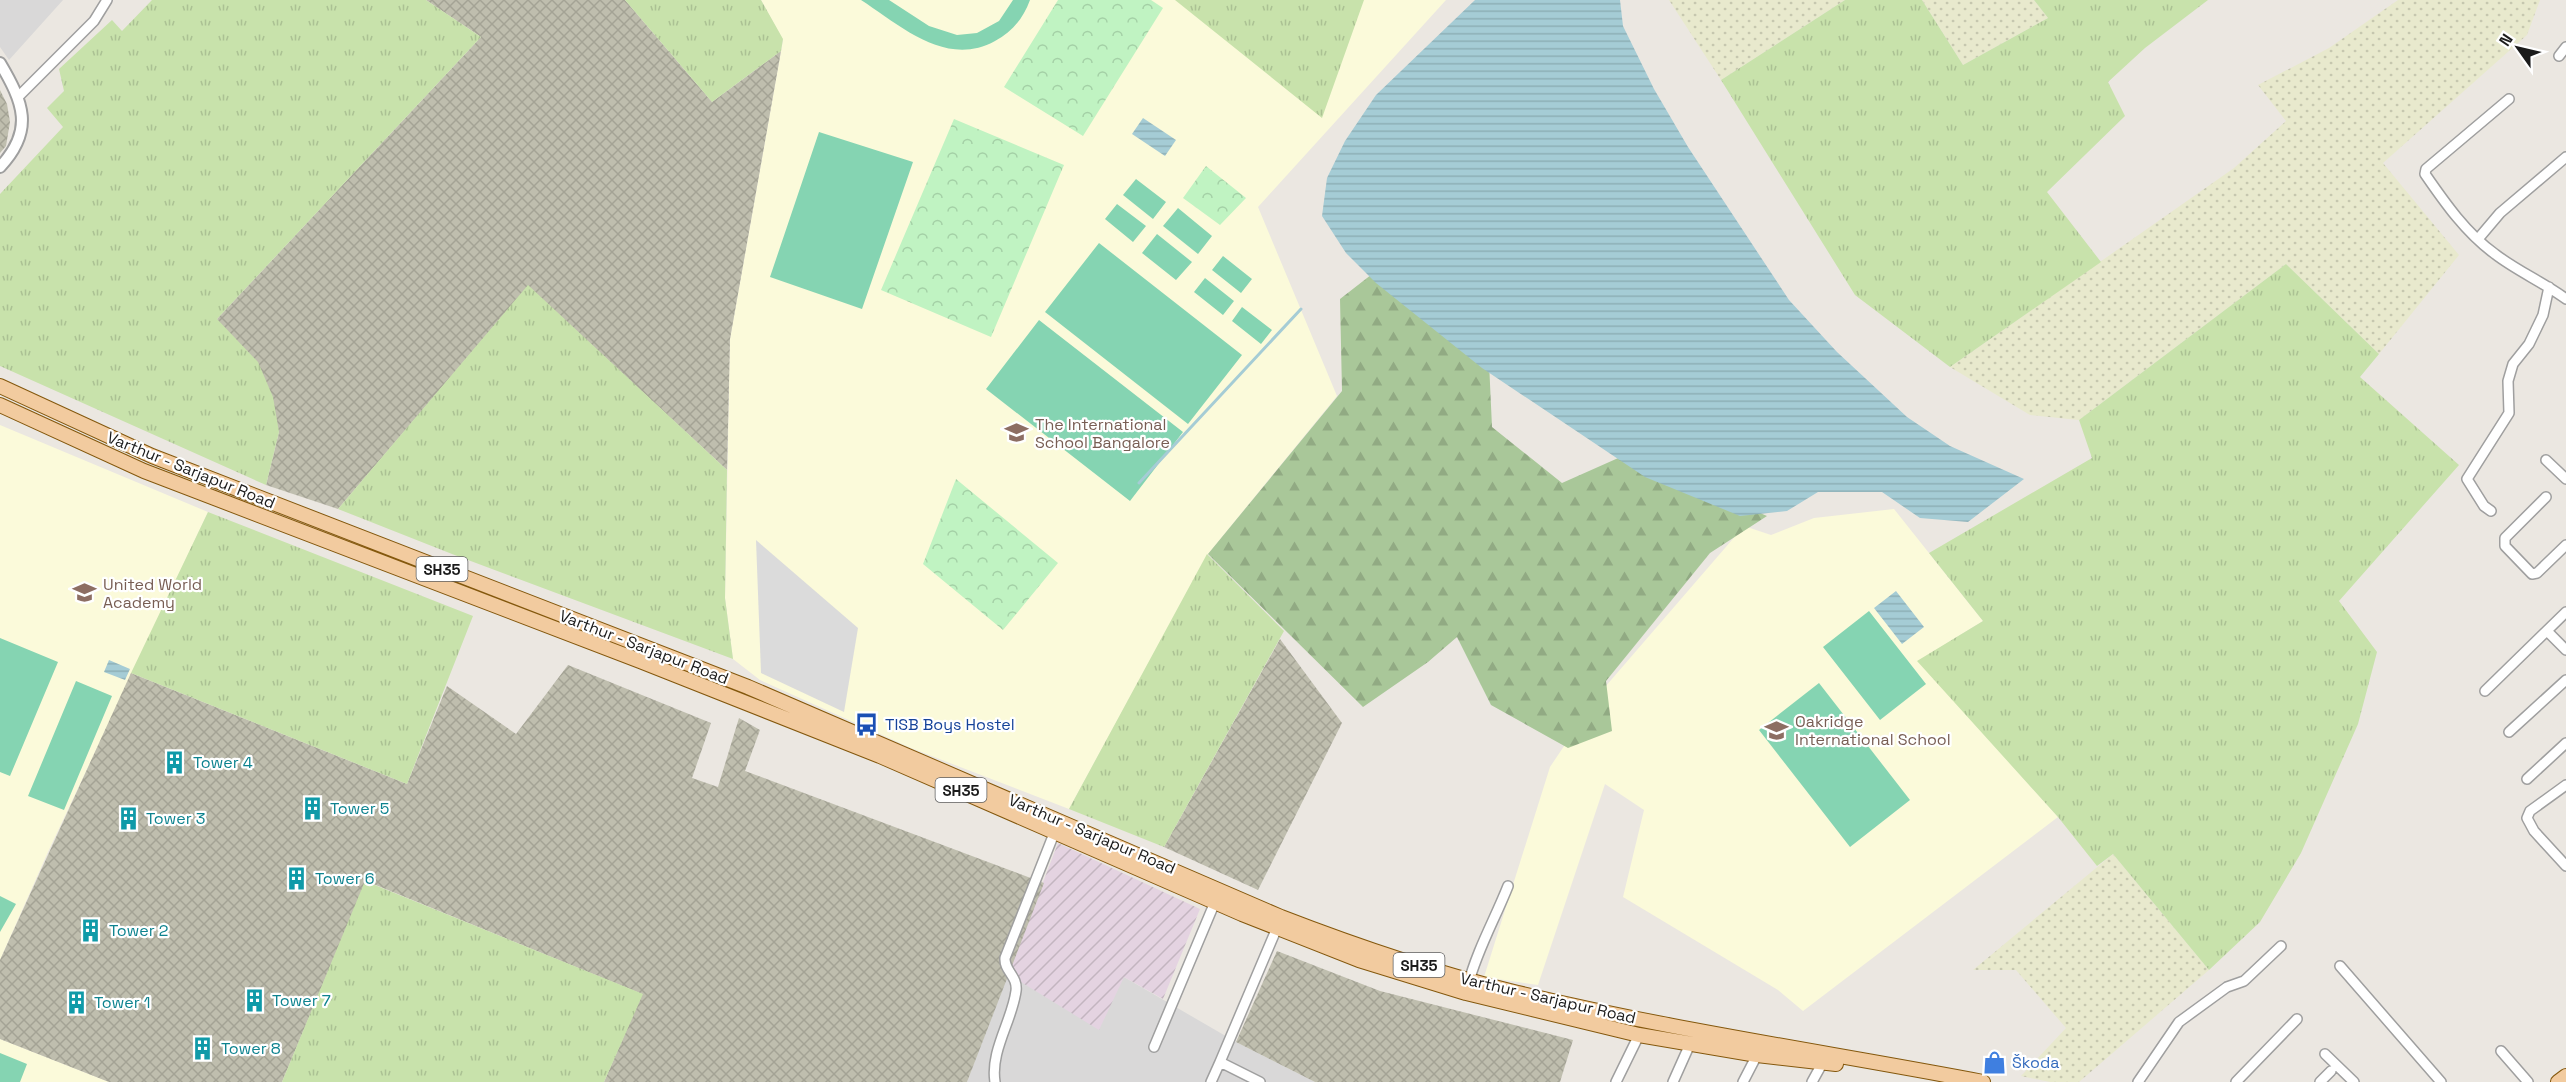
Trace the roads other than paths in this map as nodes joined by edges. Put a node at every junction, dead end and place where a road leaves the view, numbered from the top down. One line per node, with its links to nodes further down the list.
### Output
1 (107, 0): 5 (street)
2 (2566, 47): 3 (street)
3 (2559, 56)
4 (0, 63): 5 (street)
5 (19, 96): 8 (street)
6 (2509, 99): 9 (street)
7 (2566, 157): 9 (street)
8 (0, 167)
9 (2478, 239): 10 (street)
10 (2549, 287): 11 (street); 17 (street)
11 (2566, 299)
12 (0, 386): 32 (main road, Varthur - Sarjapur Road / SH35)
13 (0, 405): 28 (main road, Varthur - Sarjapur Road / SH35)
14 (2546, 460): 15 (street)
15 (2566, 479)
16 (2546, 496): 18 (street)
17 (2491, 511)
18 (2566, 544)
19 (2566, 612): 20 (street)
20 (2547, 631): 21 (street); 23 (street)
21 (2566, 650)
22 (2566, 680): 24 (street)
23 (2485, 691)
24 (2509, 732)
25 (2566, 743): 26 (street)
26 (2527, 779)
27 (2566, 785): 29 (street)
28 (1055, 831): 31 (main road, Varthur - Sarjapur Road / SH35); 47 (street)
29 (2566, 866)
30 (1508, 886): 35 (street)
31 (1215, 902): 32 (main road, Varthur - Sarjapur Road / SH35); 39 (street)
32 (1279, 922): 35 (main road, Varthur - Sarjapur Road / SH35); 43 (street)
33 (2281, 946): 56 (street)
34 (2340, 966): 60 (street)
35 (1467, 987): 37 (main road, Varthur - Sarjapur Road / SH35); 55 (main road, Varthur - Sarjapur Road / SH35)
36 (2297, 1019): 57 (street)
37 (1639, 1035): 38 (main road, Varthur - Sarjapur Road / SH35); 50 (street)
38 (1690, 1044): 42 (main road, Varthur - Sarjapur Road / SH35); 51 (street)
39 (1154, 1047)
40 (2501, 1051): 61 (street)
41 (2325, 1054): 59 (street)
42 (1757, 1056): 44 (main road, Varthur - Sarjapur Road / SH35); 52 (street)
43 (1220, 1062): 48 (street); 49 (street)
44 (1823, 1062): 53 (street); 54 (main road, Varthur - Sarjapur Road / SH35)
45 (2331, 1071): 58 (street)
46 (2566, 1076): 62 (main road)
47 (994, 1082)
48 (1211, 1082)
49 (1260, 1082)
50 (1616, 1082)
51 (1673, 1082)
52 (1743, 1082)
53 (1812, 1082)
54 (1948, 1082)
55 (1983, 1082)
56 (2139, 1082)
57 (2236, 1082)
58 (2320, 1082)
59 (2354, 1082)
60 (2441, 1082)
61 (2528, 1082)
62 (2558, 1082)

